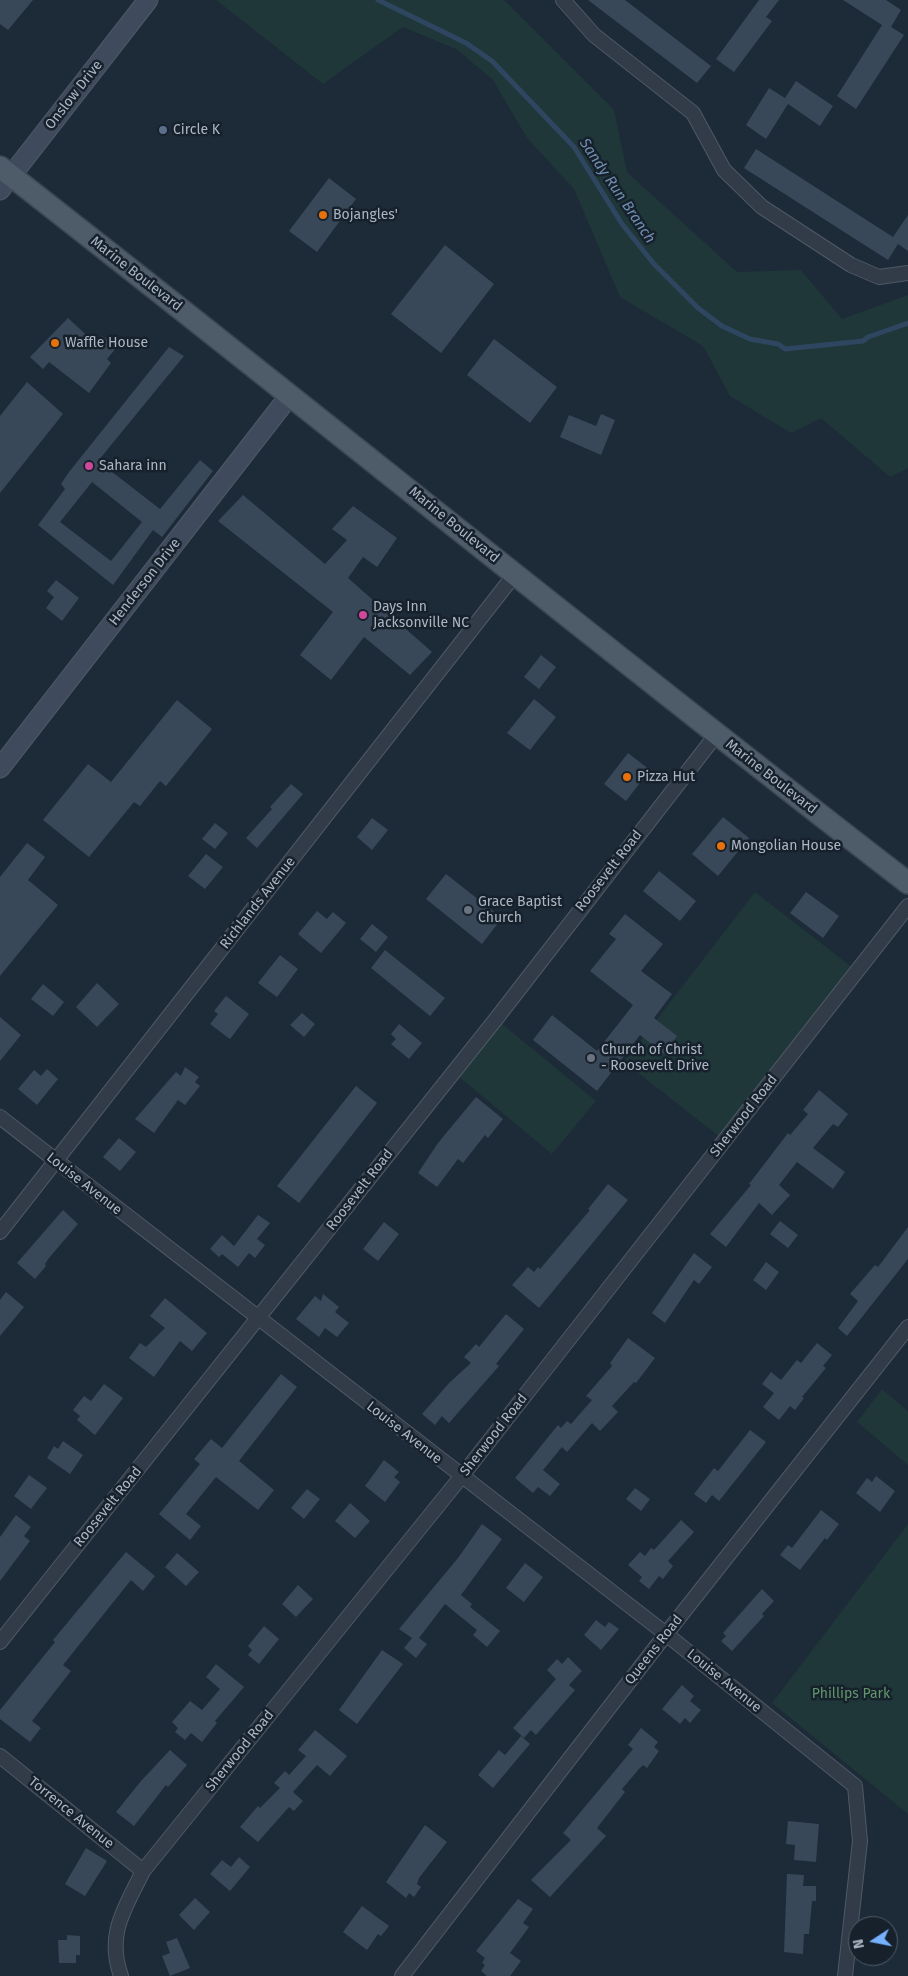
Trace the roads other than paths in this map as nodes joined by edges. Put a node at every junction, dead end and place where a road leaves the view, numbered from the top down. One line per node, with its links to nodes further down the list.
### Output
1 (148, 0): 3 (main road, Onslow Drive)
2 (563, 0): 4 (street)
3 (4, 178): 5 (main road, Marine Boulevard)
4 (908, 273)
5 (290, 395): 6 (main road, Marine Boulevard); 8 (main road, Henderson Drive)
6 (515, 574): 7 (main road, Marine Boulevard); 12 (street, Richlands Avenue)
7 (716, 735): 9 (main road, Marine Boulevard); 14 (street, Roosevelt Road)
8 (0, 768)
9 (908, 883)
10 (908, 906): 16 (street, Sherwood Road)
11 (0, 1117): 12 (street, Louise Avenue)
12 (56, 1162): 13 (street, Richlands Avenue); 14 (street, Louise Avenue)
13 (0, 1232)
14 (258, 1319): 16 (street, Louise Avenue); 18 (street, Roosevelt Road)
15 (908, 1327): 17 (street, Queens Road)
16 (461, 1477): 17 (street, Louise Avenue); 20 (street, Sherwood Road)
17 (666, 1634): 22 (street, Queens Road); 23 (street, Louise Avenue)
18 (0, 1642)
19 (0, 1756): 20 (street, Torrence Avenue)
20 (143, 1871): 21 (street, Sherwood Road)
21 (122, 1976)
22 (402, 1976)
23 (845, 1976)

